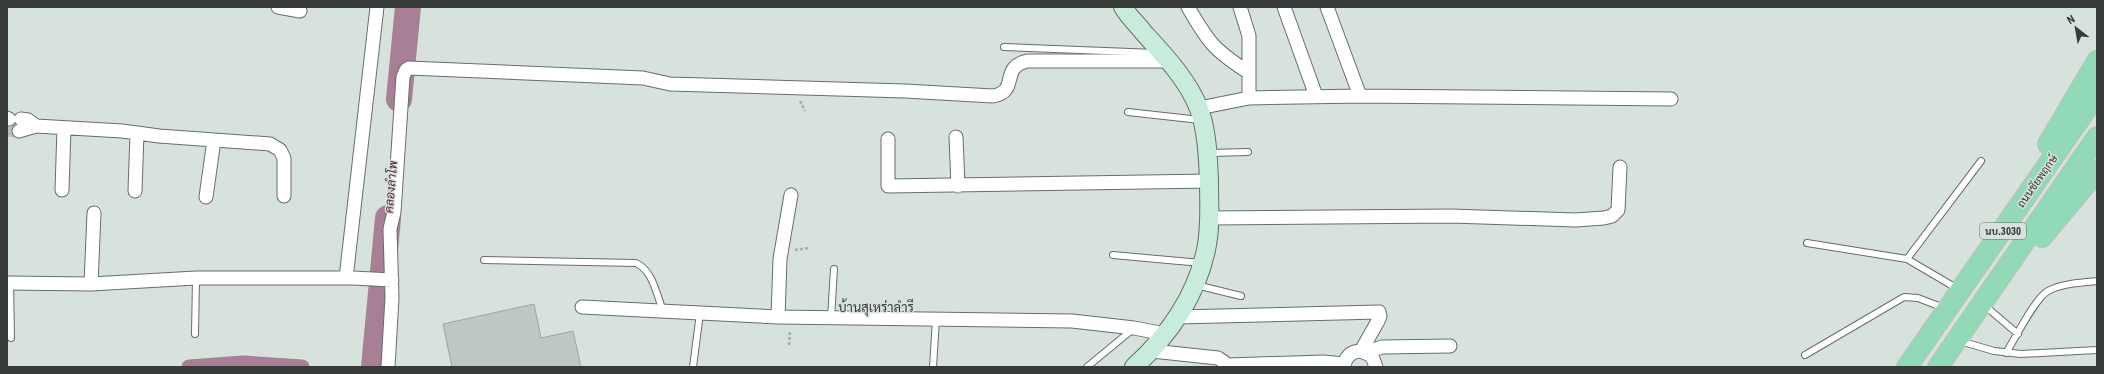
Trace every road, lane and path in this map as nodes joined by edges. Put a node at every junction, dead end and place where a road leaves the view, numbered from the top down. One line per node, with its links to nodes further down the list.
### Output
1 (278, 7): 8 (street)
2 (377, 7): 48 (street)
3 (1122, 7): 10 (street)
4 (1188, 7): 12 (street)
5 (1240, 7): 12 (street)
6 (1284, 7): 14 (street)
7 (1327, 7): 15 (street)
8 (300, 10)
9 (1004, 47): 10 (lane)
10 (1165, 57): 19 (street); 49 (street)
11 (2097, 61): 53 (main road)
12 (1248, 72): 16 (street)
13 (2097, 94): 53 (main road, ถนนชัยพฤกษ์ / นบ.3030)
14 (1316, 96): 15 (street); 16 (street)
15 (1360, 96): 17 (street)
16 (1249, 98): 19 (street)
17 (1671, 99)
18 (1128, 112): 19 (lane)
19 (1200, 114): 28 (street)
20 (14, 122): 21 (street)
21 (64, 128): 22 (street); 34 (street)
22 (137, 133): 26 (street); 35 (street)
23 (956, 137): 33 (street)
24 (2097, 137): 56 (main road, นบ.3030)
25 (888, 139): 33 (street)
26 (214, 140): 37 (street); 38 (street)
27 (1248, 152): 28 (lane)
28 (1207, 153): 32 (street)
29 (1981, 161): 43 (lane)
30 (1620, 167): 40 (street)
31 (2097, 171): 56 (main road)
32 (1209, 181): 33 (street); 40 (street)
33 (958, 186)
34 (62, 190)
35 (135, 191)
36 (791, 195): 61 (street)
37 (284, 196)
38 (206, 197)
39 (94, 213): 52 (street)
40 (1210, 218): 45 (street)
41 (1807, 243): 43 (lane)
42 (1113, 255): 45 (lane)
43 (1907, 259): 53 (lane)
44 (484, 260): 59 (lane)
45 (1202, 263): 54 (street)
46 (834, 269): 63 (lane)
47 (196, 278): 48 (street); 52 (street); 66 (lane)
48 (349, 278): 49 (street)
49 (390, 280): 79 (street)
50 (2097, 281): 68 (lane)
51 (9, 283): 52 (street); 69 (lane)
52 (91, 284)
53 (1966, 284): 58 (main road, ถนนชัยพฤกษ์ / นบ.3030)
54 (1194, 285): 55 (lane); 62 (street)
55 (1241, 296)
56 (1986, 297): 68 (lane); 70 (main road, นบ.3030)
57 (582, 307): 59 (street)
58 (1948, 309): 76 (lane); 85 (main road, ถนนชัยพฤกษ์ / นบ.3030)
59 (663, 311): 60 (street)
60 (700, 313): 61 (street); 80 (lane)
61 (778, 317): 63 (street)
62 (1177, 317): 67 (street); 74 (street)
63 (831, 318): 64 (street)
64 (936, 318): 65 (street); 81 (lane)
65 (1134, 328): 67 (street); 82 (lane)
66 (195, 334)
67 (1165, 334): 73 (street)
68 (2018, 334): 75 (lane)
69 (11, 338)
70 (1956, 340): 75 (lane); 86 (main road, นบ.3030)
71 (1450, 346): 74 (street)
72 (2097, 350): 75 (lane)
73 (1152, 351): 77 (street); 83 (street)
74 (1364, 351): 78 (street); 84 (street)
75 (2006, 353)
76 (1805, 355)
77 (1226, 366): 78 (street)
78 (1344, 366)
79 (388, 367)
80 (693, 367)
81 (933, 367)
82 (1087, 367)
83 (1134, 367)
84 (1376, 367)
85 (1908, 367)
86 (1938, 367)

